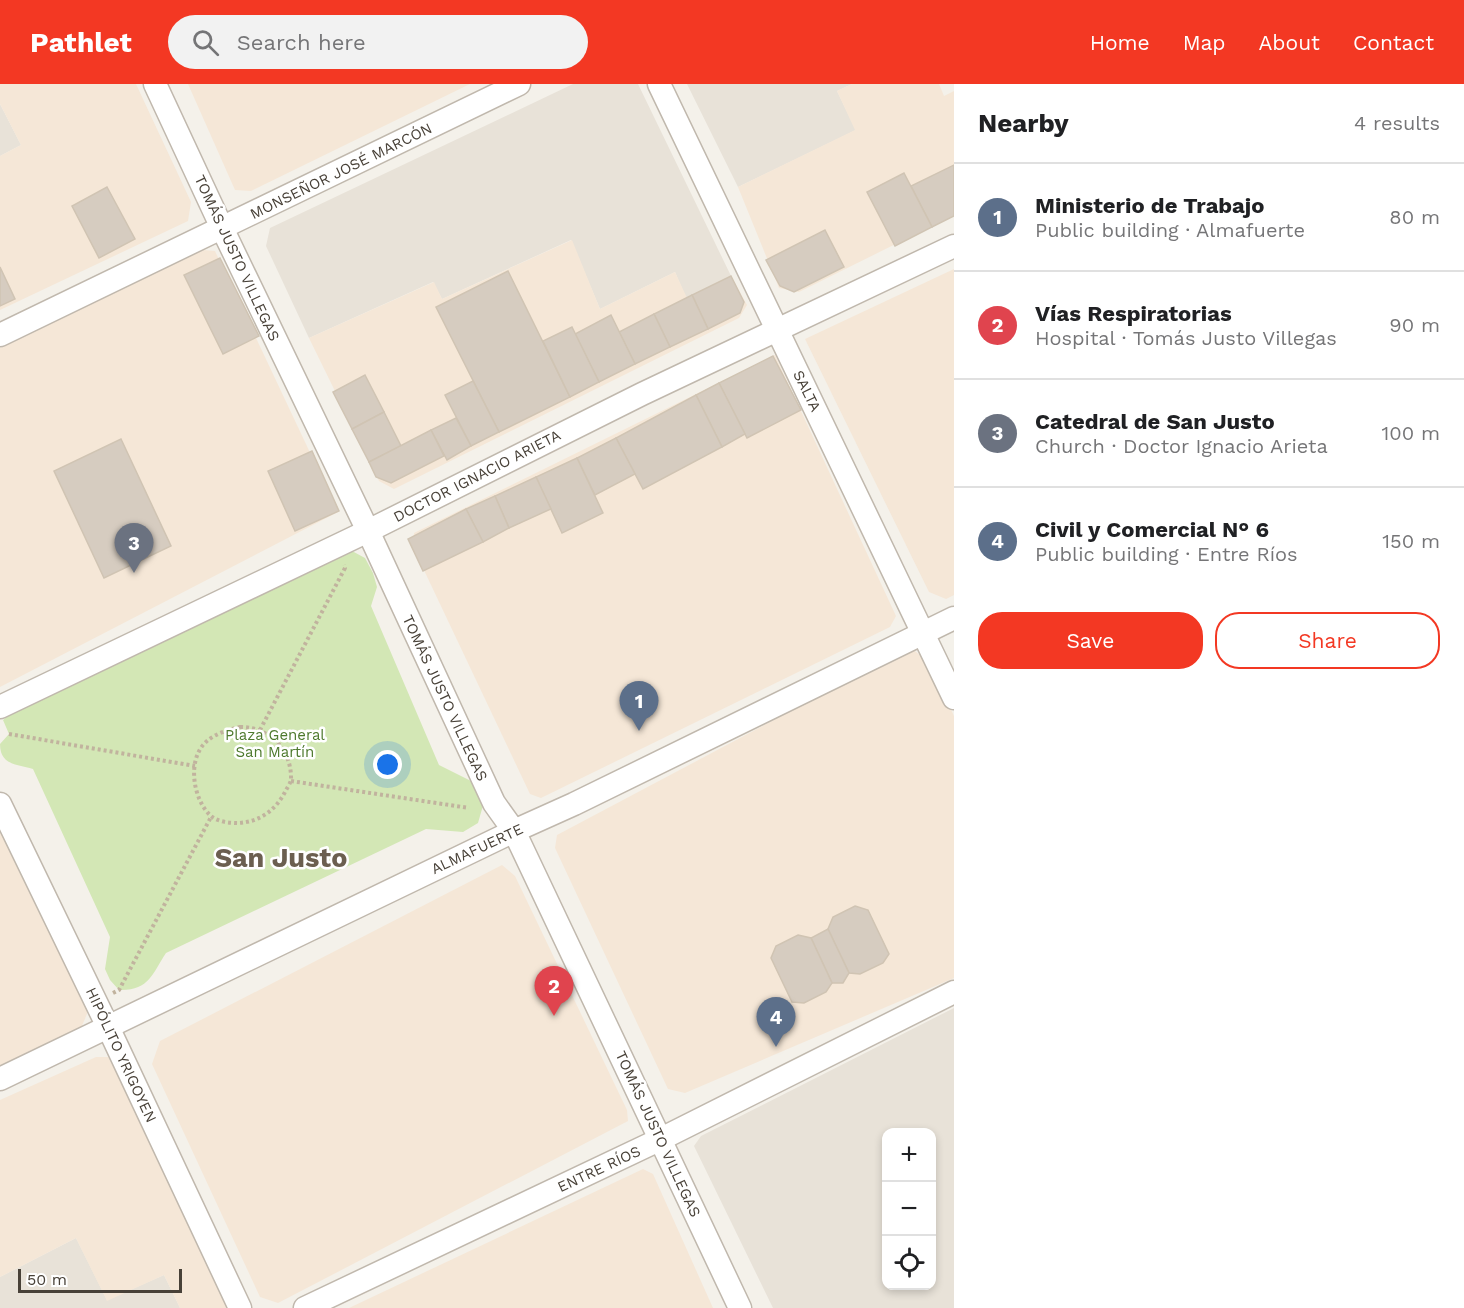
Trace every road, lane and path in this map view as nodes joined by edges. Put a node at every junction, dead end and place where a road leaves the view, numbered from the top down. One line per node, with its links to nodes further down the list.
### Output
1 (155, 84): 4 (street, TOMÁS JUSTO VILLEGAS)
2 (519, 84): 4 (street, MONSEÑOR JOSÉ MARCÓN)
3 (659, 84): 6 (street, SALTA)
4 (222, 228): 7 (street, MONSEÑOR JOSÉ MARCÓN); 8 (street, TOMÁS JUSTO VILLEGAS)
5 (954, 246): 6 (street, DOCTOR IGNACIO ARIETA)
6 (778, 331): 8 (street, DOCTOR IGNACIO ARIETA); 11 (street, SALTA)
7 (0, 335)
8 (368, 531): 9 (street, DOCTOR IGNACIO ARIETA); 21 (street, TOMÁS JUSTO VILLEGAS)
9 (336, 546): 13 (street, DOCTOR IGNACIO ARIETA); 14 (path)
10 (954, 618): 11 (street, ALMAFUERTE)
11 (922, 632): 12 (street, SALTA); 21 (street, ALMAFUERTE)
12 (954, 698)
13 (0, 707)
14 (260, 730): 16 (path); 17 (path)
15 (9, 734): 16 (path)
16 (195, 766): 20 (path)
17 (291, 781): 19 (path); 20 (path)
18 (0, 804): 23 (street, HIPÓLITO YRIGOYEN)
19 (469, 808)
20 (211, 817): 23 (path)
21 (514, 831): 24 (street, ALMAFUERTE); 26 (street, TOMÁS JUSTO VILLEGAS)
22 (954, 992): 26 (street, ENTRE RÍOS)
23 (95, 1000): 24 (street, HIPÓLITO YRIGOYEN)
24 (108, 1027): 25 (street, ALMAFUERTE); 27 (street, HIPÓLITO YRIGOYEN)
25 (0, 1079)
26 (661, 1139): 28 (street, ENTRE RÍOS); 29 (street, TOMÁS JUSTO VILLEGAS)
27 (240, 1308)
28 (305, 1308)
29 (740, 1308)

